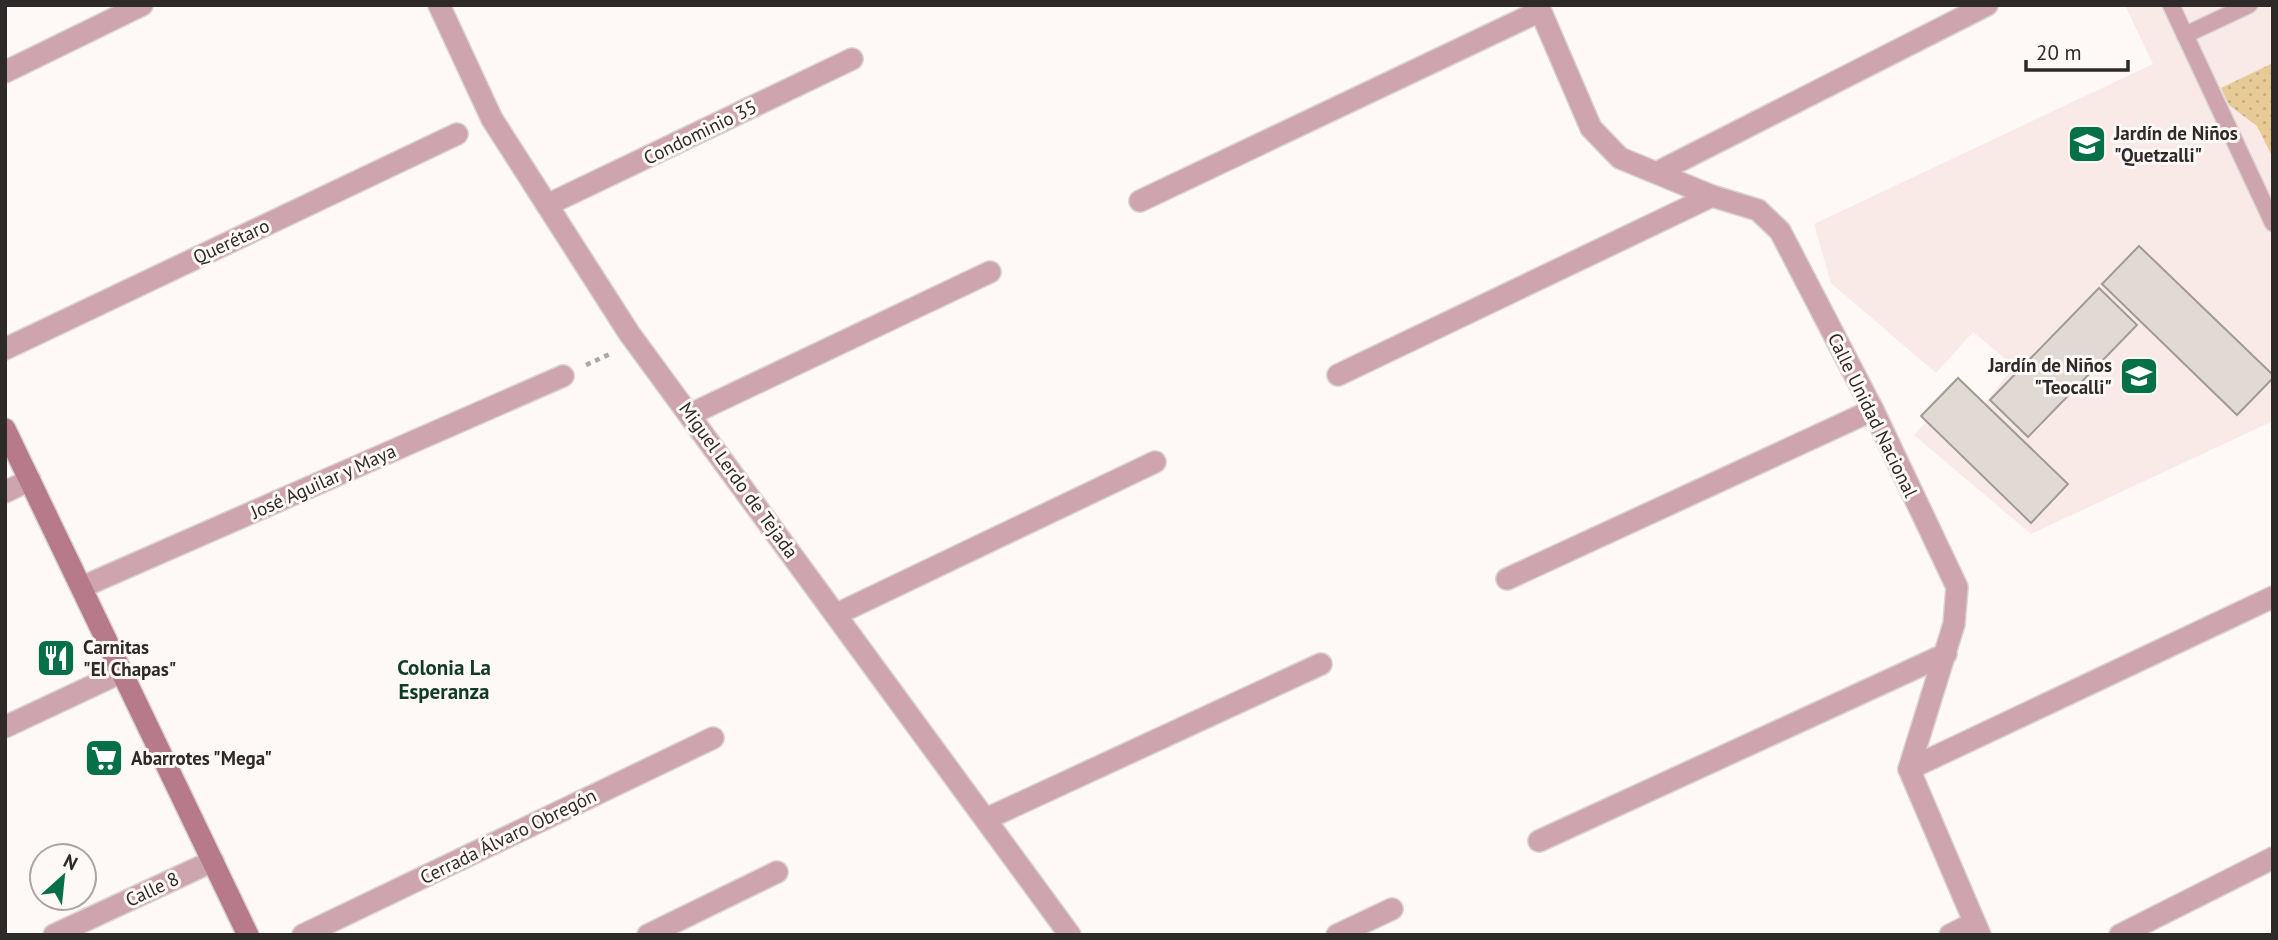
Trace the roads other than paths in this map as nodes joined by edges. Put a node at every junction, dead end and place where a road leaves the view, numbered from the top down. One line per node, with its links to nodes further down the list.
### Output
1 (142, 5): 9 (street)
2 (439, 5): 14 (street, Miguel Lerdo de Tejada)
3 (1987, 5): 11 (street)
4 (2171, 5): 7 (lane)
5 (2249, 5): 7 (lane)
6 (1539, 8): 11 (street, Calle Unidad Nacional); 13 (street)
7 (2185, 35): 15 (lane)
8 (852, 59): 14 (street, Condominio 35)
9 (5, 72)
10 (457, 134): 17 (street, Querétaro)
11 (1658, 172): 12 (street, Calle Unidad Nacional)
12 (1712, 196): 18 (street); 20 (street, Calle Unidad Nacional)
13 (1140, 201)
14 (547, 205): 21 (street, Miguel Lerdo de Tejada)
15 (2273, 223)
16 (990, 272): 21 (street)
17 (5, 349)
18 (1338, 375)
19 (563, 376): 27 (street, José Aguilar y Maya)
20 (1873, 410): 26 (street); 30 (street, Calle Unidad Nacional)
21 (691, 414): 29 (street, Miguel Lerdo de Tejada)
22 (5, 429): 24 (street)
23 (1155, 462): 29 (street)
24 (30, 480): 25 (street); 27 (street)
25 (5, 492)
26 (1507, 579)
27 (82, 587): 32 (street)
28 (2273, 597): 35 (street)
29 (837, 614): 36 (street, Miguel Lerdo de Tejada)
30 (1946, 654): 35 (street, Calle Unidad Nacional); 37 (street)
31 (1321, 664): 36 (street)
32 (121, 671): 33 (street); 39 (street)
33 (5, 727)
34 (713, 738): 45 (street, Cerrada Álvaro Obregón)
35 (1909, 769): 42 (street)
36 (986, 819): 47 (street, Miguel Lerdo de Tejada)
37 (1539, 841)
38 (2273, 858): 50 (street)
39 (213, 860): 43 (street, Calle 8); 44 (street)
40 (777, 872): 46 (street)
41 (1392, 909): 48 (street)
42 (1977, 929): 49 (street)
43 (54, 935)
44 (248, 935)
45 (303, 935)
46 (648, 935)
47 (1070, 935)
48 (1337, 935)
49 (1950, 935)
50 (2120, 935)

